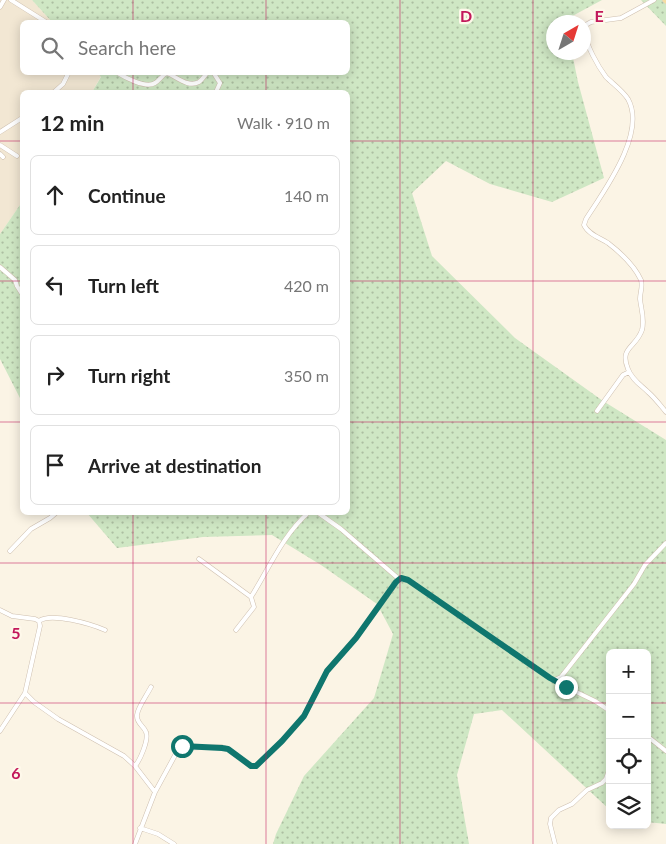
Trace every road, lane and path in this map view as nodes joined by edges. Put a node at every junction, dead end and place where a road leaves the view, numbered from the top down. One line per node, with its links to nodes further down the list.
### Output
1 (4, 0): 4 (street)
2 (11, 0): 5 (street)
3 (654, 0): 6 (street)
4 (0, 7)
5 (43, 20)
6 (591, 22)
7 (591, 48): 22 (street)
8 (68, 75): 14 (street)
9 (122, 75): 10 (street)
10 (162, 75)
11 (172, 75): 12 (street)
12 (205, 75)
13 (215, 75): 15 (street)
14 (56, 90)
15 (217, 90)
16 (20, 119): 17 (street)
17 (0, 132)
18 (0, 145): 19 (street)
19 (17, 156)
20 (0, 267): 21 (street)
21 (20, 291)
22 (629, 372): 23 (street); 24 (street)
23 (597, 411)
24 (666, 412)
25 (54, 515): 29 (street)
26 (306, 515): 32 (street)
27 (321, 515): 31 (street)
28 (666, 543): 37 (street)
29 (10, 551)
30 (199, 559): 32 (street)
31 (399, 579): 37 (street); 46 (street)
32 (251, 597): 36 (street)
33 (0, 610): 34 (street)
34 (39, 621): 35 (street); 39 (street)
35 (105, 630)
36 (236, 630)
37 (555, 680): 40 (street)
38 (151, 687): 44 (street)
39 (26, 693): 41 (street); 44 (street)
40 (606, 708)
41 (0, 731)
42 (651, 739): 43 (street)
43 (666, 751)
44 (135, 766): 46 (street)
45 (606, 779): 50 (street)
46 (155, 792): 47 (street)
47 (140, 828): 48 (street); 49 (street)
48 (135, 844)
49 (174, 844)
50 (555, 844)

